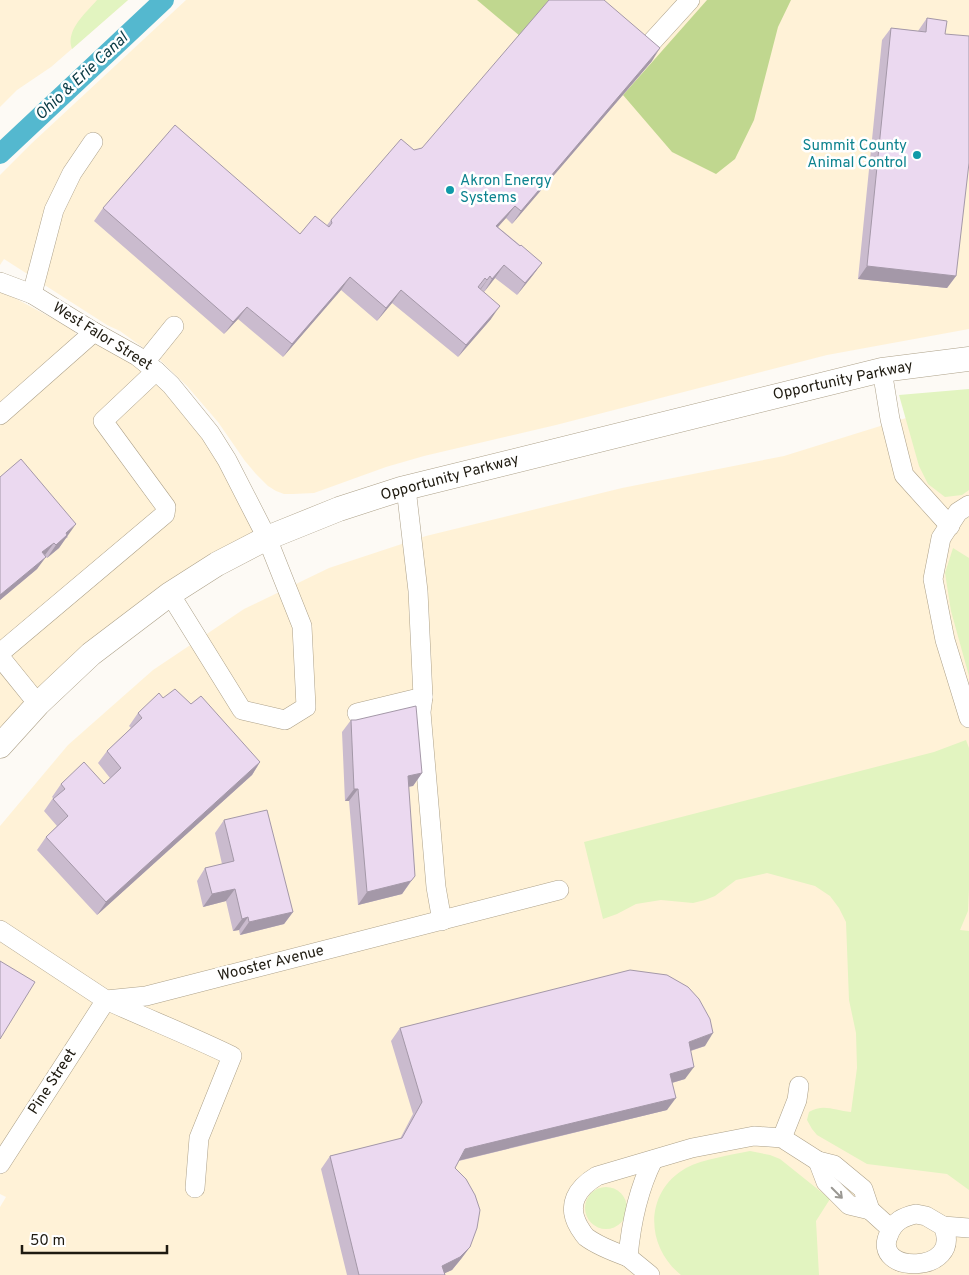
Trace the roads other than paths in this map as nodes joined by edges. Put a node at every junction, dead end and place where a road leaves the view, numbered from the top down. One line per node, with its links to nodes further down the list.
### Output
1 (690, 0): 2 (street)
2 (649, 45)
3 (93, 142): 5 (street)
4 (0, 282): 5 (street, West Falor Street)
5 (32, 294): 7 (street, West Falor Street)
6 (174, 326): 9 (street)
7 (94, 332): 9 (street, West Falor Street); 11 (street)
8 (969, 359): 10 (main road, Opportunity Parkway)
9 (151, 366): 15 (street, West Falor Street); 17 (street)
10 (882, 370): 12 (main road, Opportunity Parkway); 14 (street)
11 (0, 415)
12 (406, 488): 15 (main road, Opportunity Parkway); 18 (street)
13 (969, 505): 14 (street)
14 (950, 526): 21 (street)
15 (267, 538): 16 (main road, Opportunity Parkway); 16 (street, West Falor Street)
16 (170, 594): 19 (main road, Opportunity Parkway)
17 (0, 655): 19 (street)
18 (423, 697): 20 (street); 24 (street)
19 (38, 704): 22 (main road, Opportunity Parkway)
20 (357, 713)
21 (969, 718)
22 (0, 746)
23 (558, 890): 24 (street, Wooster Avenue)
24 (442, 921): 26 (street, Wooster Avenue)
25 (0, 930): 26 (street)
26 (106, 1000): 30 (street, Pine Street); 31 (street)
27 (799, 1086): 28 (street)
28 (782, 1138): 29 (street); 34 (street)
29 (653, 1160): 35 (street); 35 (street)
30 (0, 1164)
31 (195, 1188)
32 (942, 1226): 33 (street); 34 (street); 34 (street)
33 (969, 1228)
34 (891, 1229)
35 (628, 1257): 36 (street)
36 (650, 1275)

